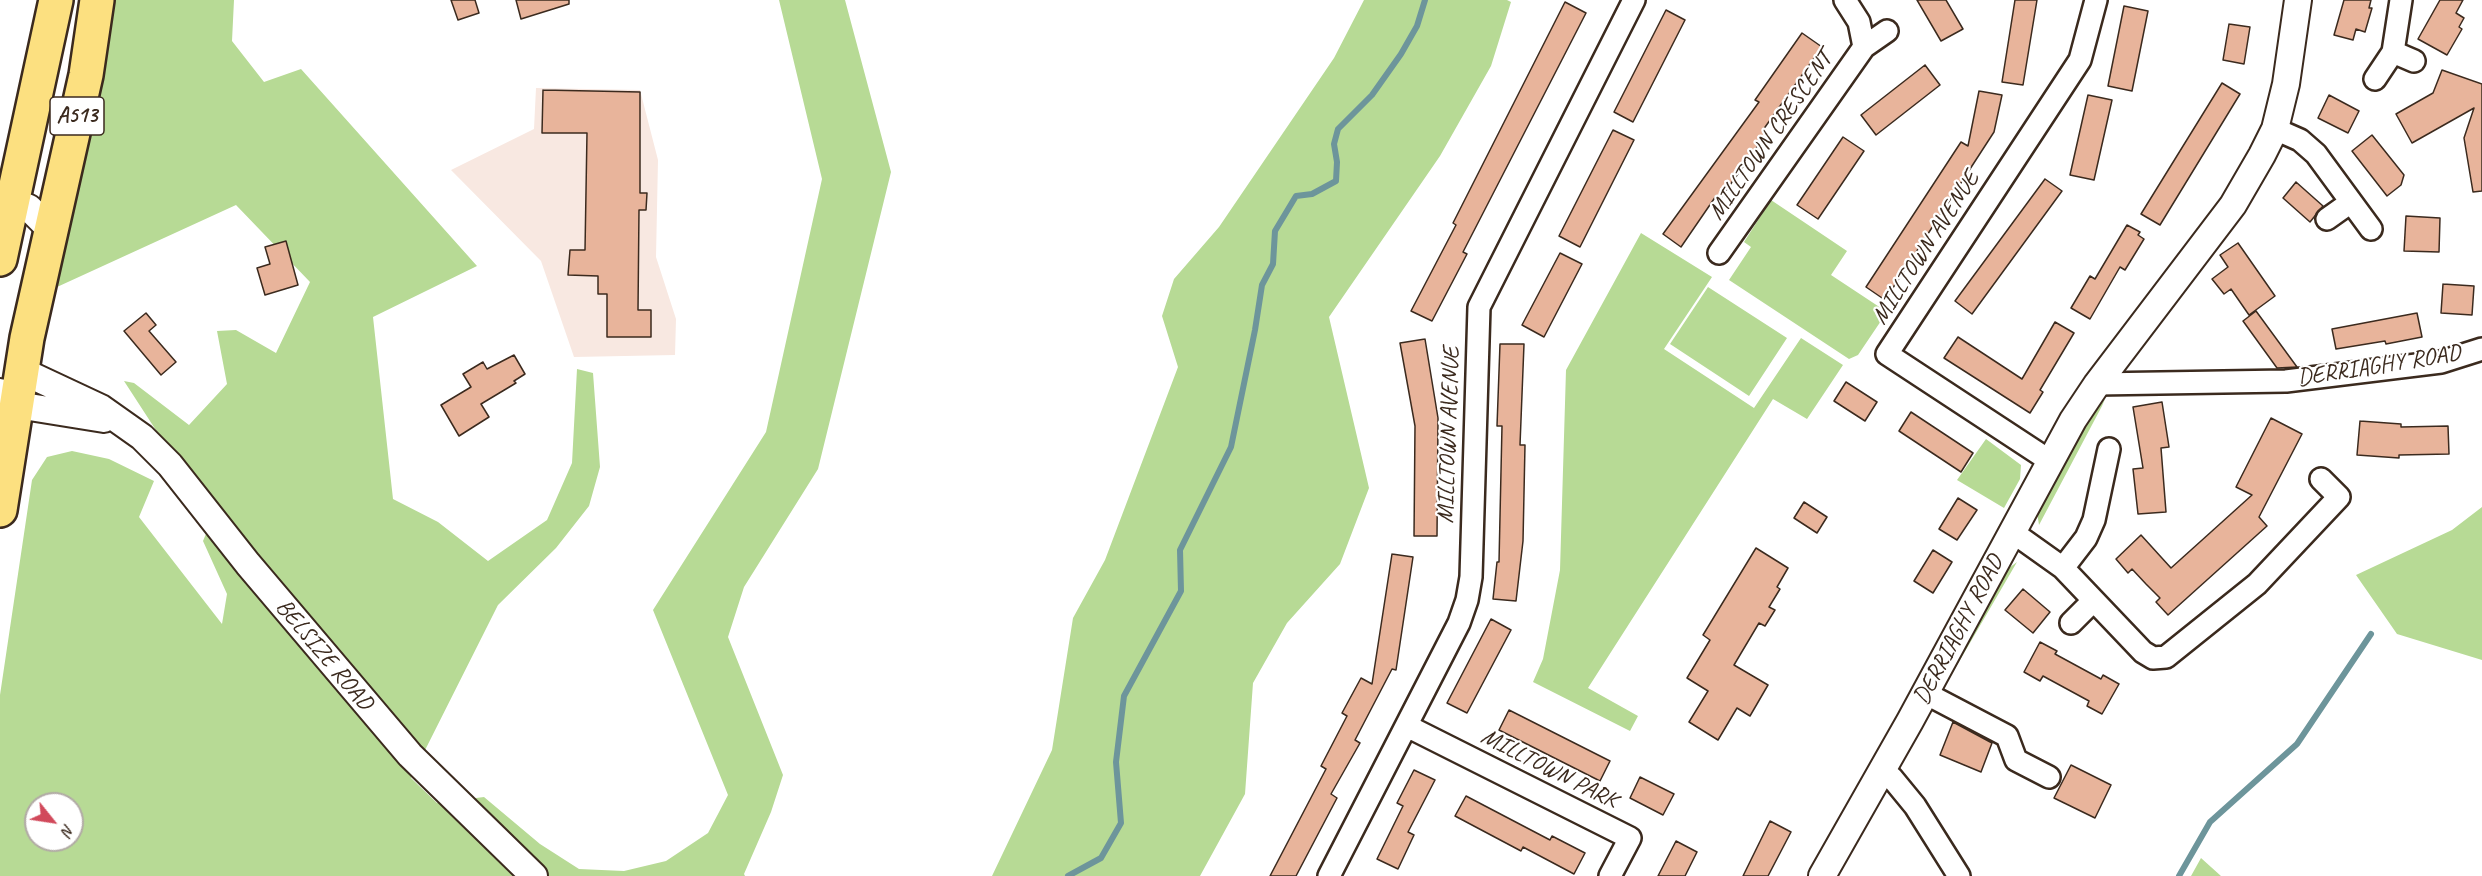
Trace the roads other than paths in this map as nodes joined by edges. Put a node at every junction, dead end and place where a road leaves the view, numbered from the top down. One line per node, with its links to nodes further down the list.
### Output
1 (57, 0): 16 (main road, A513)
2 (89, 0): 16 (main road, A513)
3 (97, 0): 16 (main road, A513)
4 (1634, 0): 34 (street, MILLTOWN AVENUE)
5 (1845, 0): 10 (street, MILLTOWN CRESCENT)
6 (2096, 0): 26 (street, MILLTOWN AVENUE)
7 (2298, 0): 14 (street, DERRIAGHY ROAD)
8 (2401, 0): 11 (street)
9 (1887, 31): 10 (street, MILLTOWN CRESCENT)
10 (1864, 48): 20 (street, MILLTOWN CRESCENT)
11 (2393, 52): 12 (street); 13 (street)
12 (2414, 61)
13 (2375, 79)
14 (2275, 129): 15 (street); 22 (street, DERRIAGHY ROAD)
15 (2351, 202): 17 (street); 18 (street)
16 (23, 209): 19 (main road, A513); 23 (main road, A513)
17 (2327, 219)
18 (2371, 229)
19 (2, 242)
20 (1719, 254)
21 (2482, 349): 22 (street, DERRIAGHY ROAD)
22 (2097, 384): 26 (street, DERRIAGHY ROAD)
23 (10, 388): 24 (street, BELSIZE ROAD); 24 (street, BELSIZE ROAD); 28 (main road, A513)
24 (125, 424): 37 (street, BELSIZE ROAD)
25 (2109, 449): 30 (street)
26 (2050, 461): 29 (street, DERRIAGHY ROAD)
27 (2321, 479): 31 (street)
28 (0, 510)
29 (2011, 531): 30 (street); 33 (street, DERRIAGHY ROAD)
30 (2063, 568): 31 (street)
31 (2093, 601): 32 (street)
32 (2072, 623)
33 (1925, 693): 35 (street, DERRIAGHY ROAD); 36 (street)
34 (1407, 726): 38 (street, MILLTOWN AVENUE); 39 (street, MILLTOWN PARK)
35 (1882, 770): 40 (street, DERRIAGHY ROAD); 41 (street)
36 (2049, 777)
37 (534, 876)
38 (1329, 876)
39 (1610, 876)
40 (1822, 876)
41 (1959, 876)

